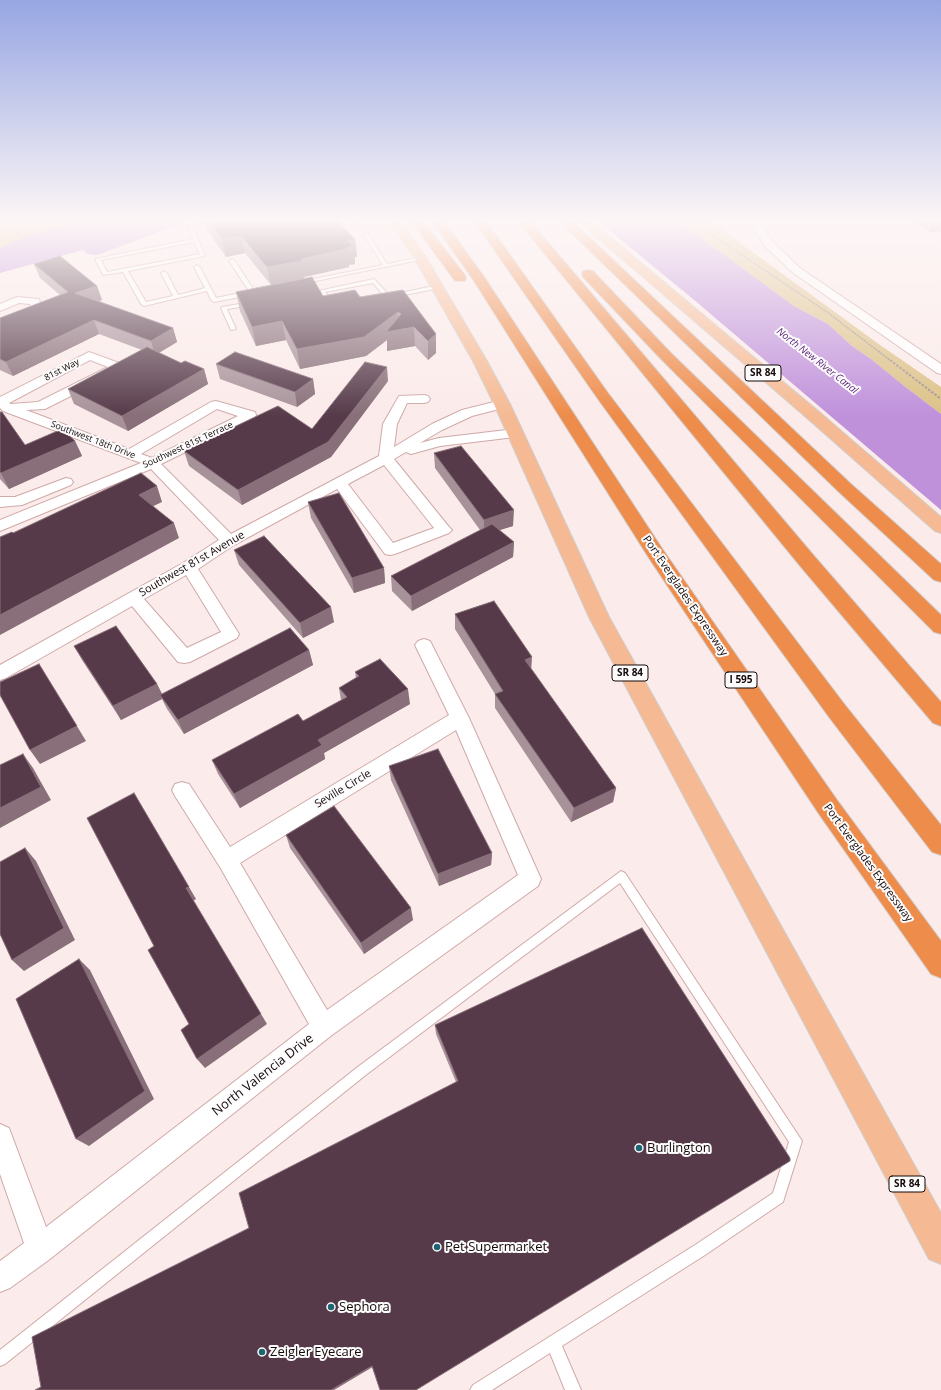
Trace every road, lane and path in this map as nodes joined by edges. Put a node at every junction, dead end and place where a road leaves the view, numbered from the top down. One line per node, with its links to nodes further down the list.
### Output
1 (134, 286): 22 (lane)
2 (171, 286): 22 (lane)
3 (206, 286): 17 (lane)
4 (249, 286): 20 (lane)
5 (348, 286): 19 (lane)
6 (379, 286): 23 (lane)
7 (466, 286): 31 (highway)
8 (483, 286): 31 (highway, Port Everglades Expressway / I 595)
9 (526, 286): 55 (highway)
10 (580, 286): 52 (highway)
11 (600, 286): 49 (highway)
12 (633, 286): 47 (highway)
13 (661, 286): 44 (main road, SR 84)
14 (788, 286): 33 (path)
15 (819, 286): 30 (street)
16 (438, 287): 23 (lane); 34 (main road, SR 84)
17 (208, 289): 20 (lane); 22 (lane)
18 (261, 291): 20 (lane)
19 (321, 291): 21 (lane); 26 (lane)
20 (253, 292)
21 (313, 292)
22 (176, 296)
23 (388, 296): 24 (lane)
24 (380, 298)
25 (261, 302): 29 (lane)
26 (341, 305)
27 (0, 308): 28 (street)
28 (0, 325)
29 (233, 329)
30 (941, 370)
31 (550, 390): 57 (highway, Port Everglades Expressway / I 595)
32 (424, 399): 38 (street)
33 (941, 399)
34 (502, 404): 36 (main road, SR 84); 38 (street, Southwest 81st Avenue)
35 (2, 405): 35 (street, 81st Way); 37 (street, Southwest 18th Drive)
36 (515, 433): 38 (street, Southwest 81st Avenue); 60 (main road, SR 84)
37 (130, 454): 39 (street, Southwest 18th Drive); 39 (street, Southwest 81st Terrace)
38 (386, 458): 41 (street, Southwest 81st Avenue); 41 (street)
39 (153, 463): 43 (street, Southwest 81st Terrace); 45 (street, Southwest 18th Drive)
40 (66, 482): 42 (street)
41 (340, 483): 45 (street, Southwest 81st Avenue)
42 (0, 502)
43 (0, 526)
44 (941, 527)
45 (230, 541): 46 (street, Southwest 81st Avenue)
46 (189, 567): 48 (street, Southwest 81st Avenue); 48 (street)
47 (941, 575)
48 (134, 598): 51 (street, Southwest 81st Avenue)
49 (941, 627)
50 (424, 645): 53 (street)
51 (0, 673)
52 (941, 717)
53 (460, 718): 56 (street, Seville Circle); 58 (street, North Valencia Drive)
54 (182, 790): 56 (street)
55 (941, 844)
56 (227, 860): 58 (street)
57 (941, 964)
58 (324, 1027): 61 (street, North Valencia Drive)
59 (0, 1137): 61 (street)
60 (941, 1247)
61 (40, 1249): 62 (street, North Valencia Drive)
62 (0, 1278)
63 (553, 1343): 64 (lane); 65 (lane); 66 (lane)
64 (0, 1359)
65 (478, 1390)
66 (573, 1390)

